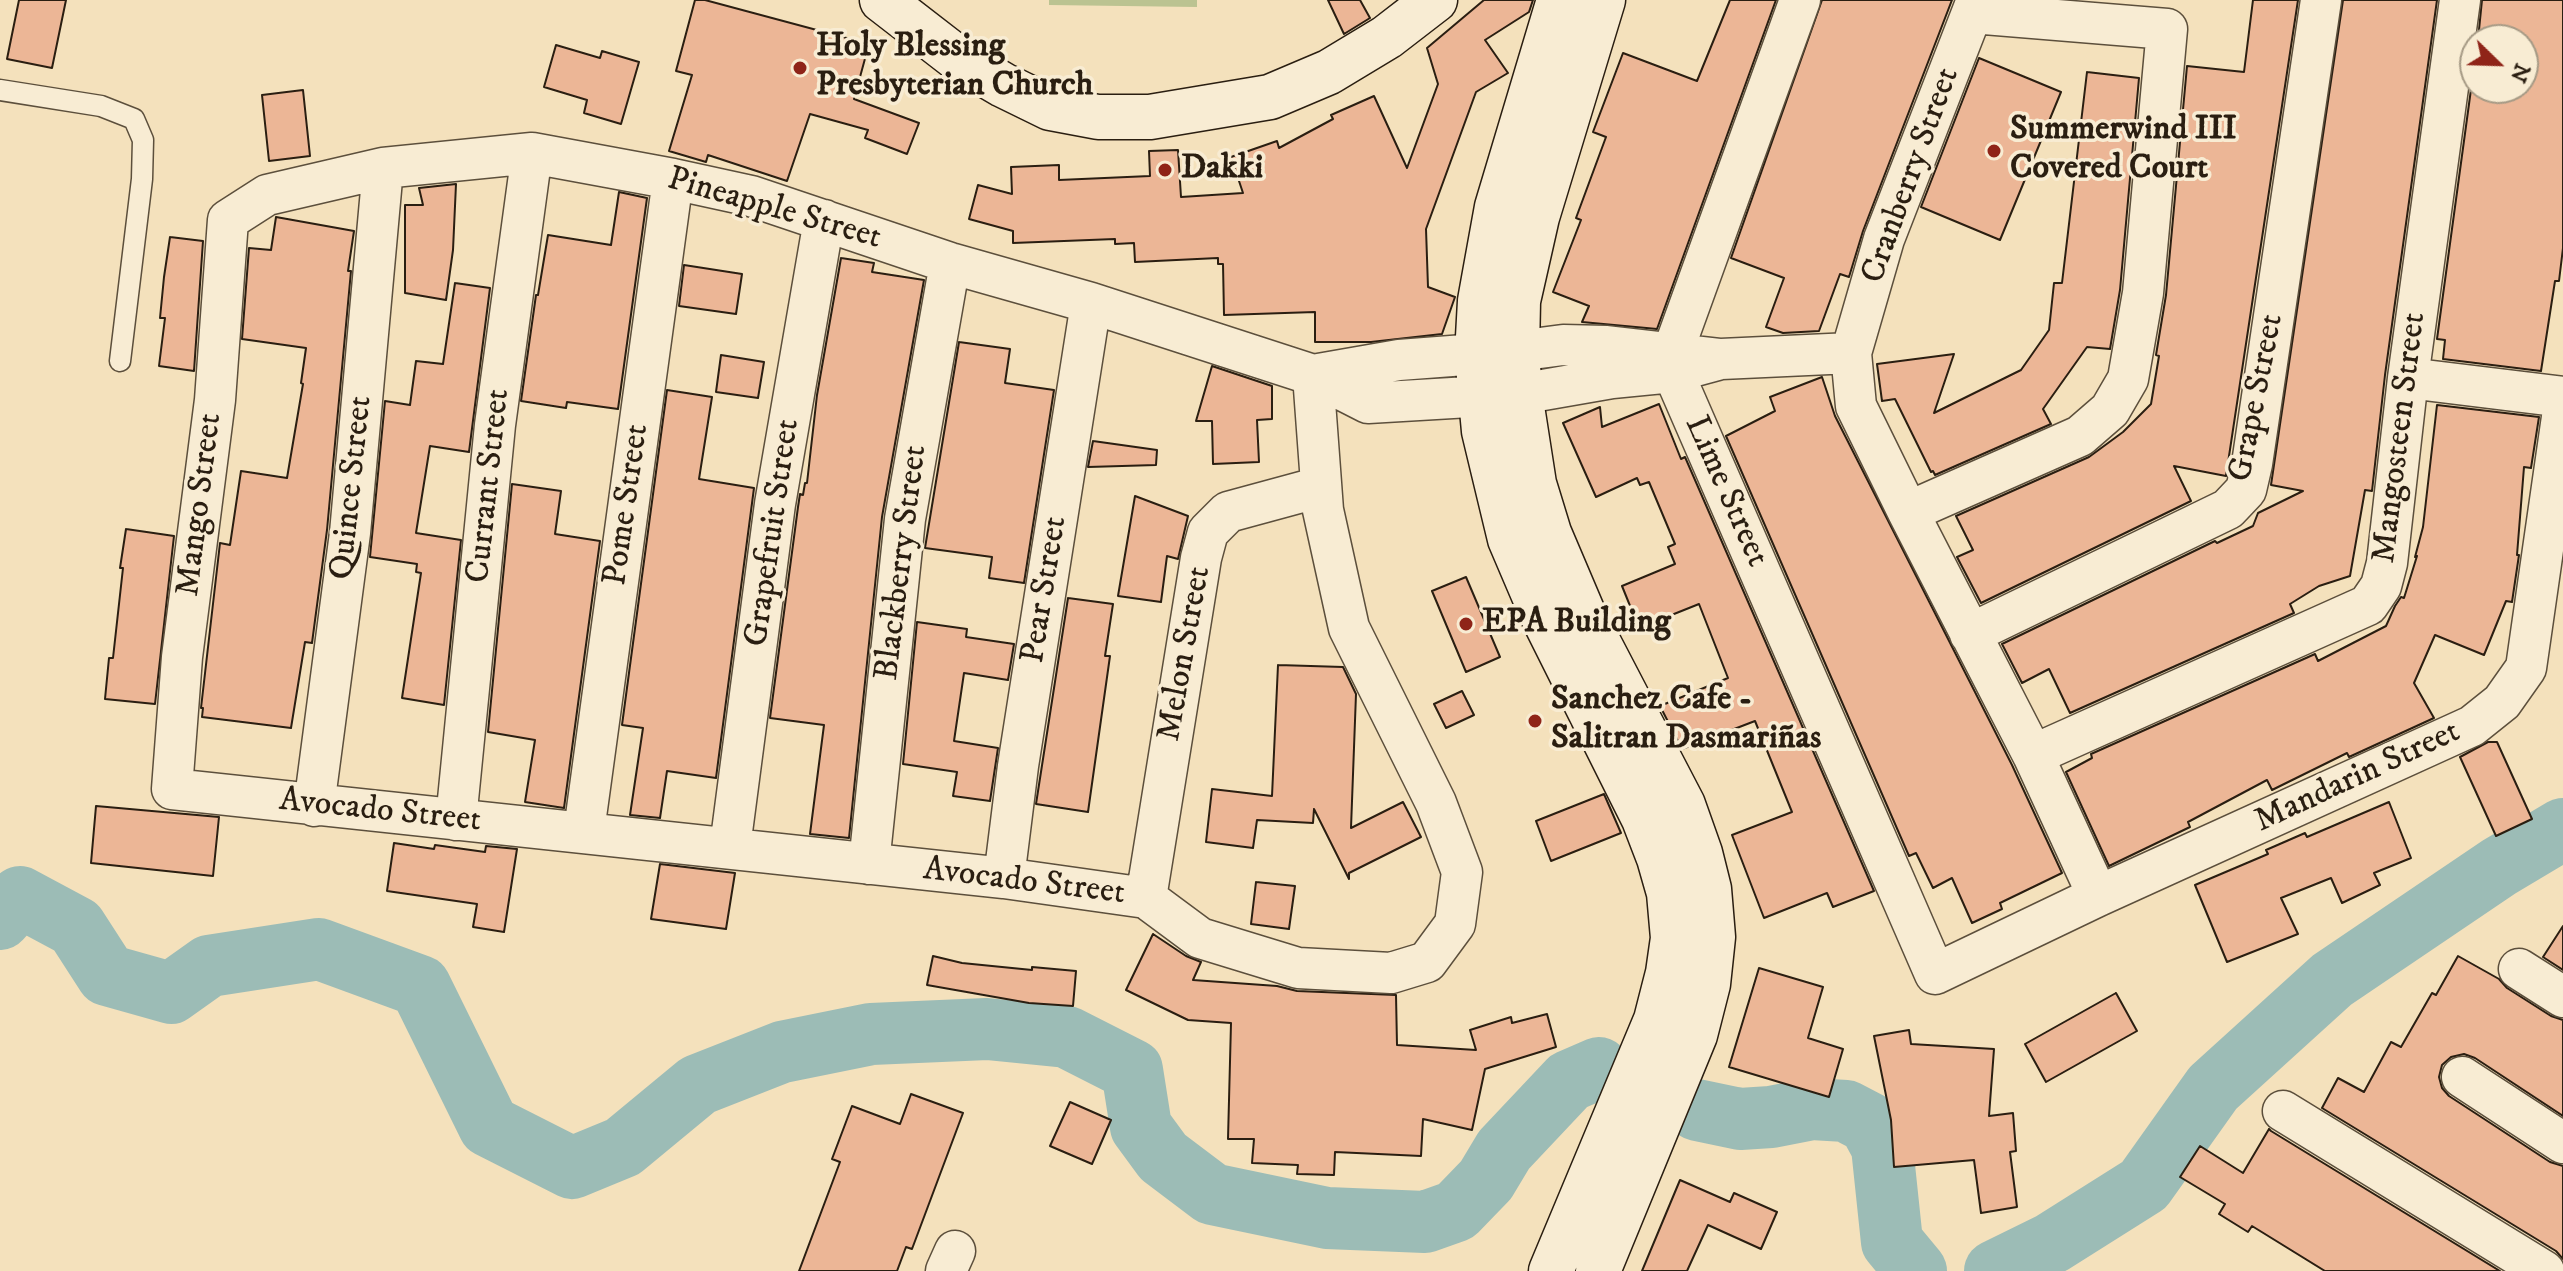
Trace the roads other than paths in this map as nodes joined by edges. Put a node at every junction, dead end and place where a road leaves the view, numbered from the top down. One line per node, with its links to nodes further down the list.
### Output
1 (882, 0): 2 (main road)
2 (1435, 0)
3 (1559, 0): 17 (main road)
4 (1603, 0): 17 (main road)
5 (1800, 0): 20 (street)
6 (2321, 0): 28 (street, Grape Street)
7 (2460, 0): 22 (street, Mangosteen Street)
8 (1975, 7): 18 (street, Cranberry Street); 27 (street)
9 (0, 90): 19 (lane)
10 (532, 153): 11 (street, Pineapple Street); 12 (street, Pineapple Street); 32 (street, Currant Street)
11 (383, 168): 13 (street, Pineapple Street); 31 (street, Quince Street)
12 (673, 179): 14 (street, Pineapple Street); 33 (street, Pome Street)
13 (228, 220): 30 (street, Mango Street)
14 (824, 220): 15 (street, Pineapple Street); 34 (street, Grapefruit Street)
15 (950, 263): 16 (street, Pineapple Street); 35 (street, Blackberry Street)
16 (1091, 303): 21 (street, Pineapple Street); 36 (street, Pear Street)
17 (1497, 353): 20 (street, Pineapple Street); 21 (street, Pineapple Street); 23 (main road)
18 (1851, 353): 20 (street); 27 (street)
19 (120, 361)
20 (1672, 363): 23 (street, Pineapple Street); 40 (street, Lime Street)
21 (1313, 375): 23 (street, Pineapple Street); 26 (street, Avocado Street)
22 (2408, 378): 24 (street); 29 (street, Mangosteen Street)
23 (1500, 396): 45 (main road)
24 (2563, 397)
25 (2563, 410): 37 (street, Mandarin Street)
26 (1320, 487): 38 (street, Melon Street); 38 (street, Avocado Street)
27 (1908, 512): 28 (street)
28 (1970, 634): 29 (street)
29 (2033, 755): 37 (street)
30 (172, 789): 31 (street, Avocado Street)
31 (314, 806): 32 (street, Avocado Street)
32 (456, 820): 33 (street, Avocado Street)
33 (584, 831): 34 (street, Avocado Street)
34 (730, 847): 35 (street, Avocado Street)
35 (869, 864): 36 (street, Avocado Street)
36 (1004, 878): 38 (street, Avocado Street)
37 (2098, 896): 40 (street, Mandarin Street)
38 (1146, 898)
39 (2519, 969): 41 (street)
40 (1935, 974)
41 (2563, 997)
42 (2462, 1077): 44 (street)
43 (2283, 1111): 48 (street)
44 (2563, 1143)
45 (1628, 1144): 46 (main road); 47 (main road)
46 (1551, 1271)
47 (1598, 1271)
48 (2544, 1271)

